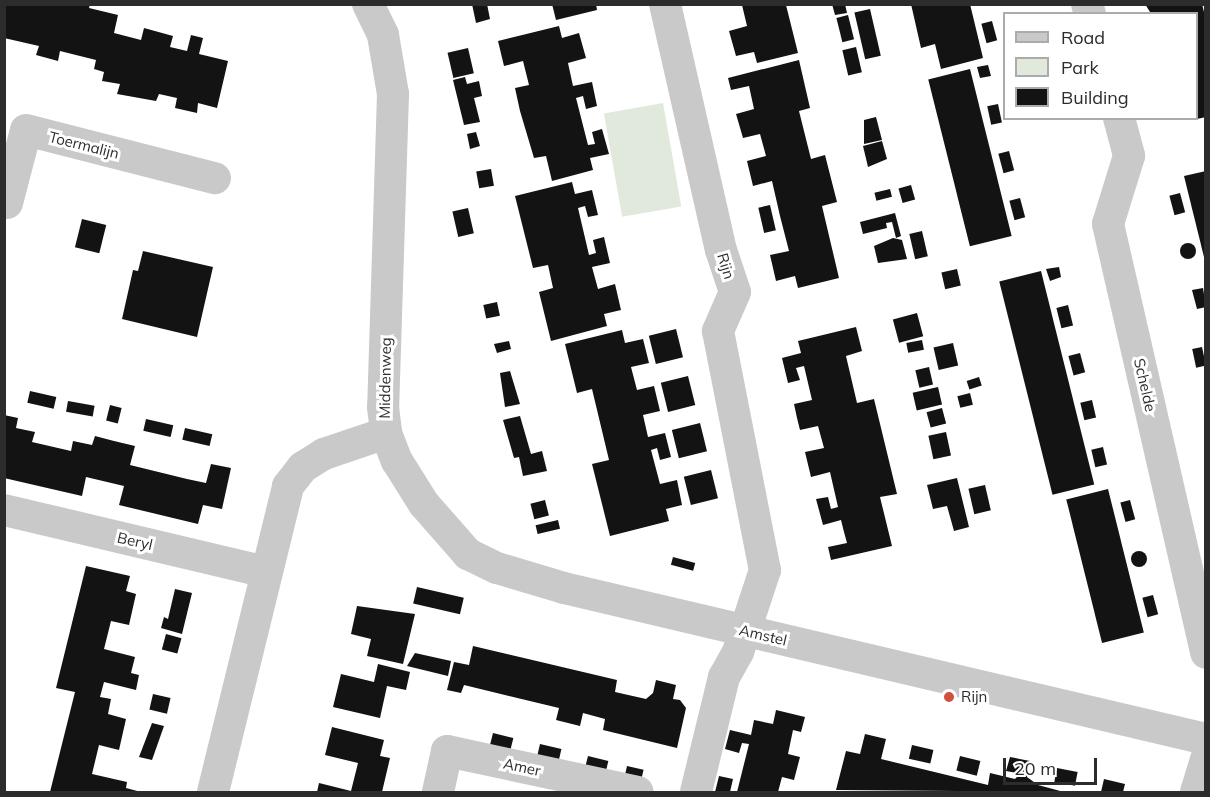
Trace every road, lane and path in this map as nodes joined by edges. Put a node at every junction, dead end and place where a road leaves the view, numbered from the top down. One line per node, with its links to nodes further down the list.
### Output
1 (368, 4): 6 (street, Middenweg)
2 (665, 4): 9 (street, Rijn)
3 (1120, 120): 10 (street, Schelde)
4 (215, 178): 5 (street, Toermalijn)
5 (5, 207)
6 (386, 433): 8 (street, Middenweg); 9 (street, Amstel)
7 (4, 510): 8 (street, Beryl)
8 (266, 572): 13 (street, Middenweg)
9 (746, 630): 11 (street, Amstel); 16 (street)
10 (1206, 653)
11 (1206, 739)
12 (1206, 760): 17 (street)
13 (213, 792)
14 (438, 792): 15 (street, Amer)
15 (638, 792)
16 (696, 792)
17 (1196, 792)

